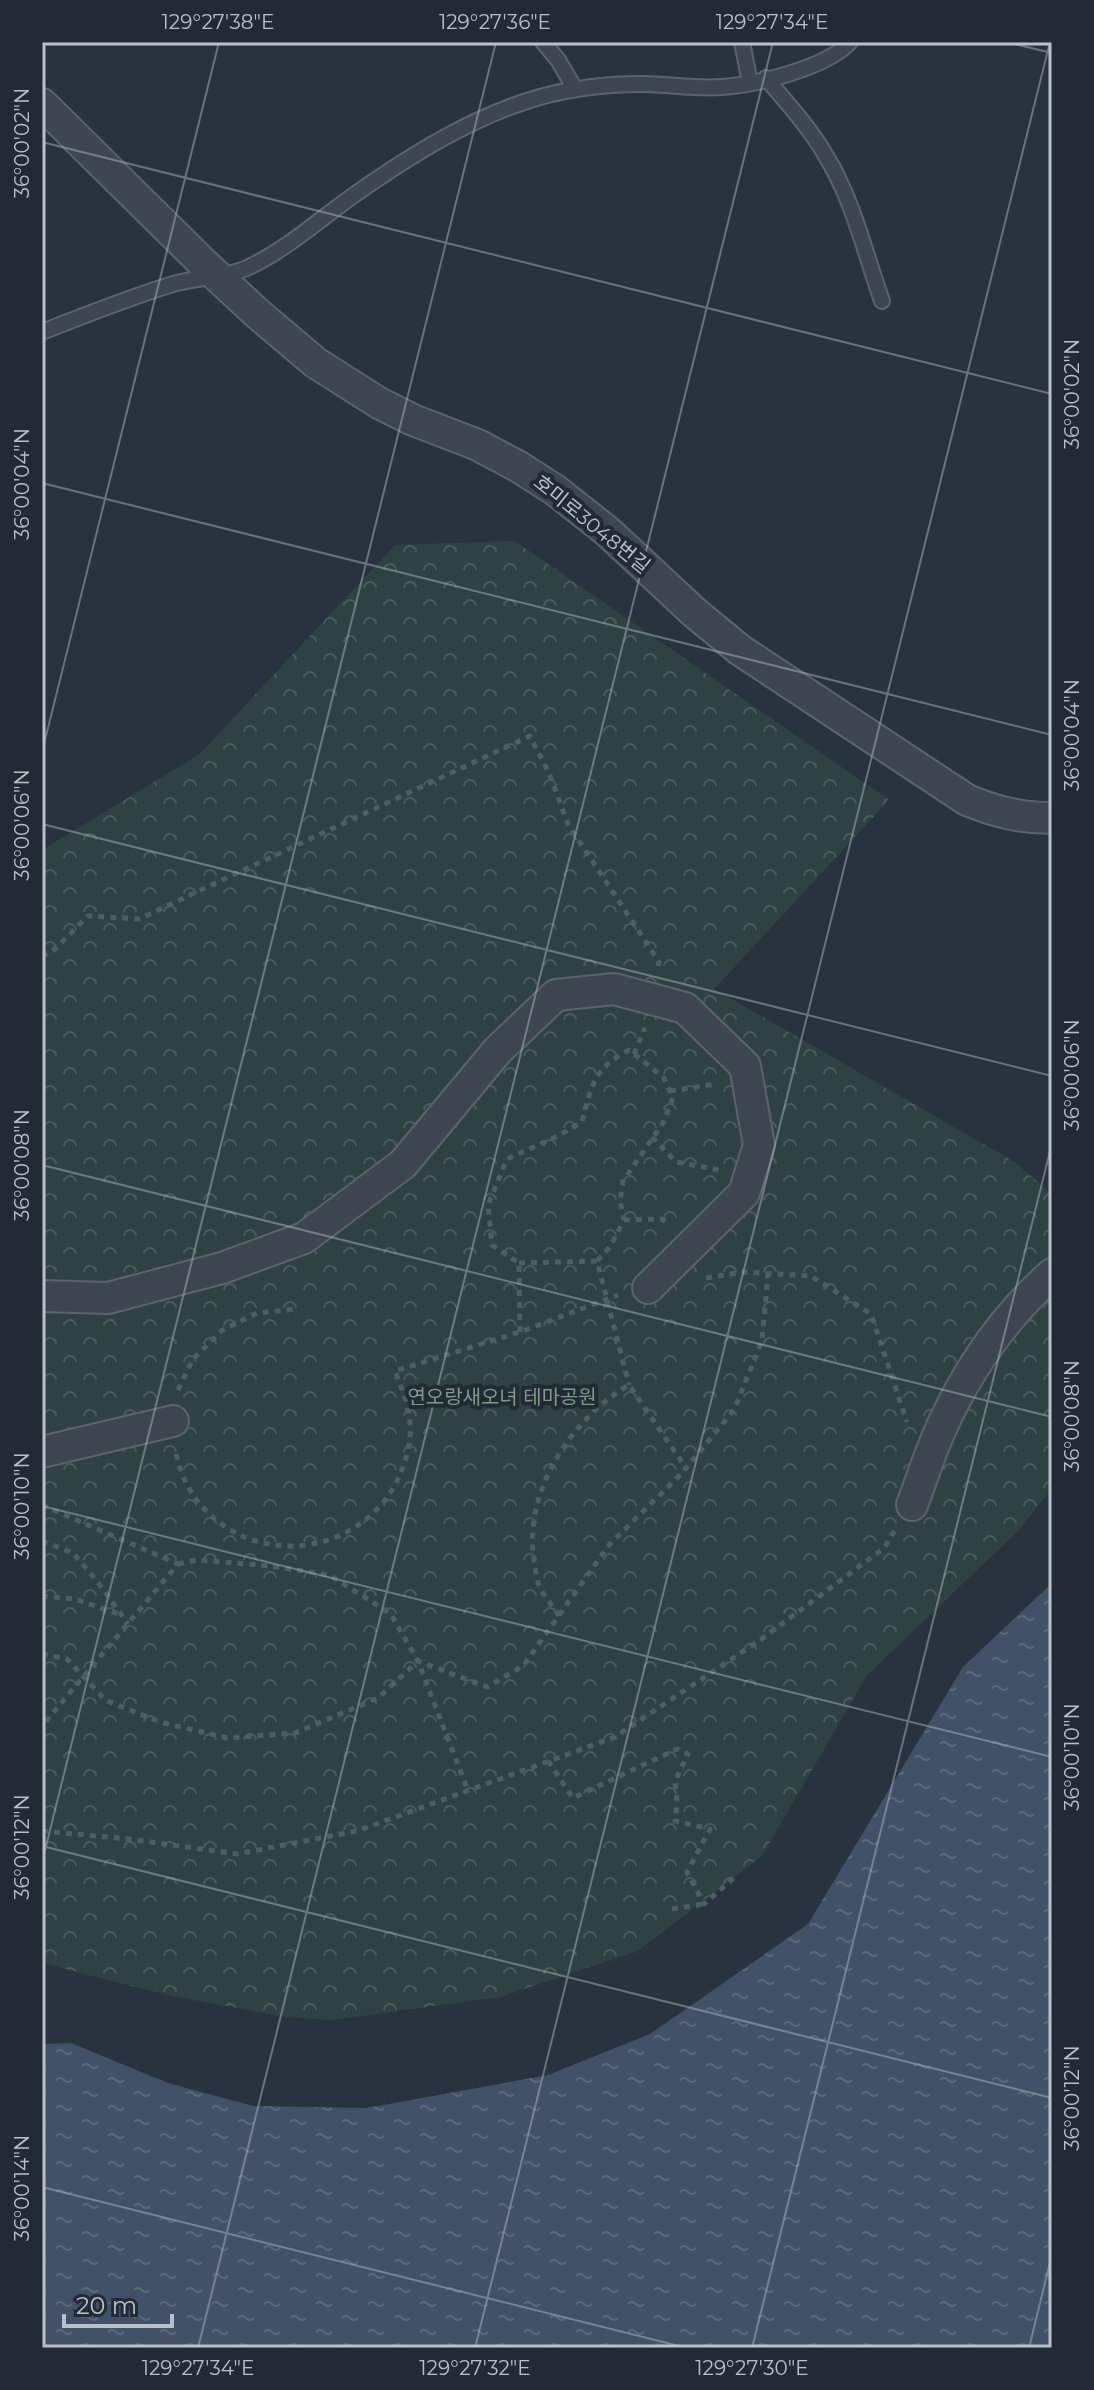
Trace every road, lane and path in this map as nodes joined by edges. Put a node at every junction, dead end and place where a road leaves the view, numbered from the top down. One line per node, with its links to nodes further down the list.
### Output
1 (543, 42): 6 (lane)
2 (742, 42): 5 (lane)
3 (850, 42): 4 (lane)
4 (766, 78): 5 (lane); 9 (lane)
5 (750, 83): 6 (lane)
6 (575, 89): 8 (lane)
7 (42, 104): 8 (street, 호미로3048번길)
8 (216, 276): 10 (lane); 11 (street, 호미로3048번길)
9 (882, 301)
10 (42, 332)
11 (1052, 818)
12 (42, 956): 13 (path)
13 (651, 1000): 14 (path); 15 (street); 25 (street)
14 (634, 1054): 16 (path); 20 (path)
15 (747, 1079): 16 (path); 18 (street)
16 (670, 1091): 17 (path)
17 (652, 1137): 18 (path); 19 (path)
18 (749, 1176): 24 (street)
19 (597, 1261): 20 (path); 26 (path)
20 (519, 1263): 28 (path)
21 (768, 1273): 23 (path); 31 (path); 33 (path)
22 (1052, 1274): 35 (street)
23 (703, 1279)
24 (648, 1288): 26 (path)
25 (42, 1296)
26 (607, 1298): 28 (path); 29 (path)
27 (297, 1309): 30 (path)
28 (520, 1332): 30 (path)
29 (629, 1385): 33 (path); 40 (path)
30 (173, 1421): 32 (street)
31 (911, 1436)
32 (42, 1452)
33 (686, 1468): 40 (path)
34 (42, 1505): 37 (path)
35 (912, 1505): 46 (path)
36 (42, 1541): 39 (path)
37 (178, 1564): 41 (path); 43 (path)
38 (42, 1596): 39 (path)
39 (122, 1615): 41 (path)
40 (559, 1616): 43 (path)
41 (128, 1624): 44 (path)
42 (42, 1654): 44 (path)
43 (418, 1661): 44 (path); 47 (path)
44 (83, 1676): 45 (path)
45 (42, 1726)
46 (548, 1761): 47 (path); 50 (path)
47 (468, 1791): 48 (path)
48 (42, 1831)
49 (736, 1876): 50 (path)
50 (704, 1904): 51 (path)
51 (672, 1909)

